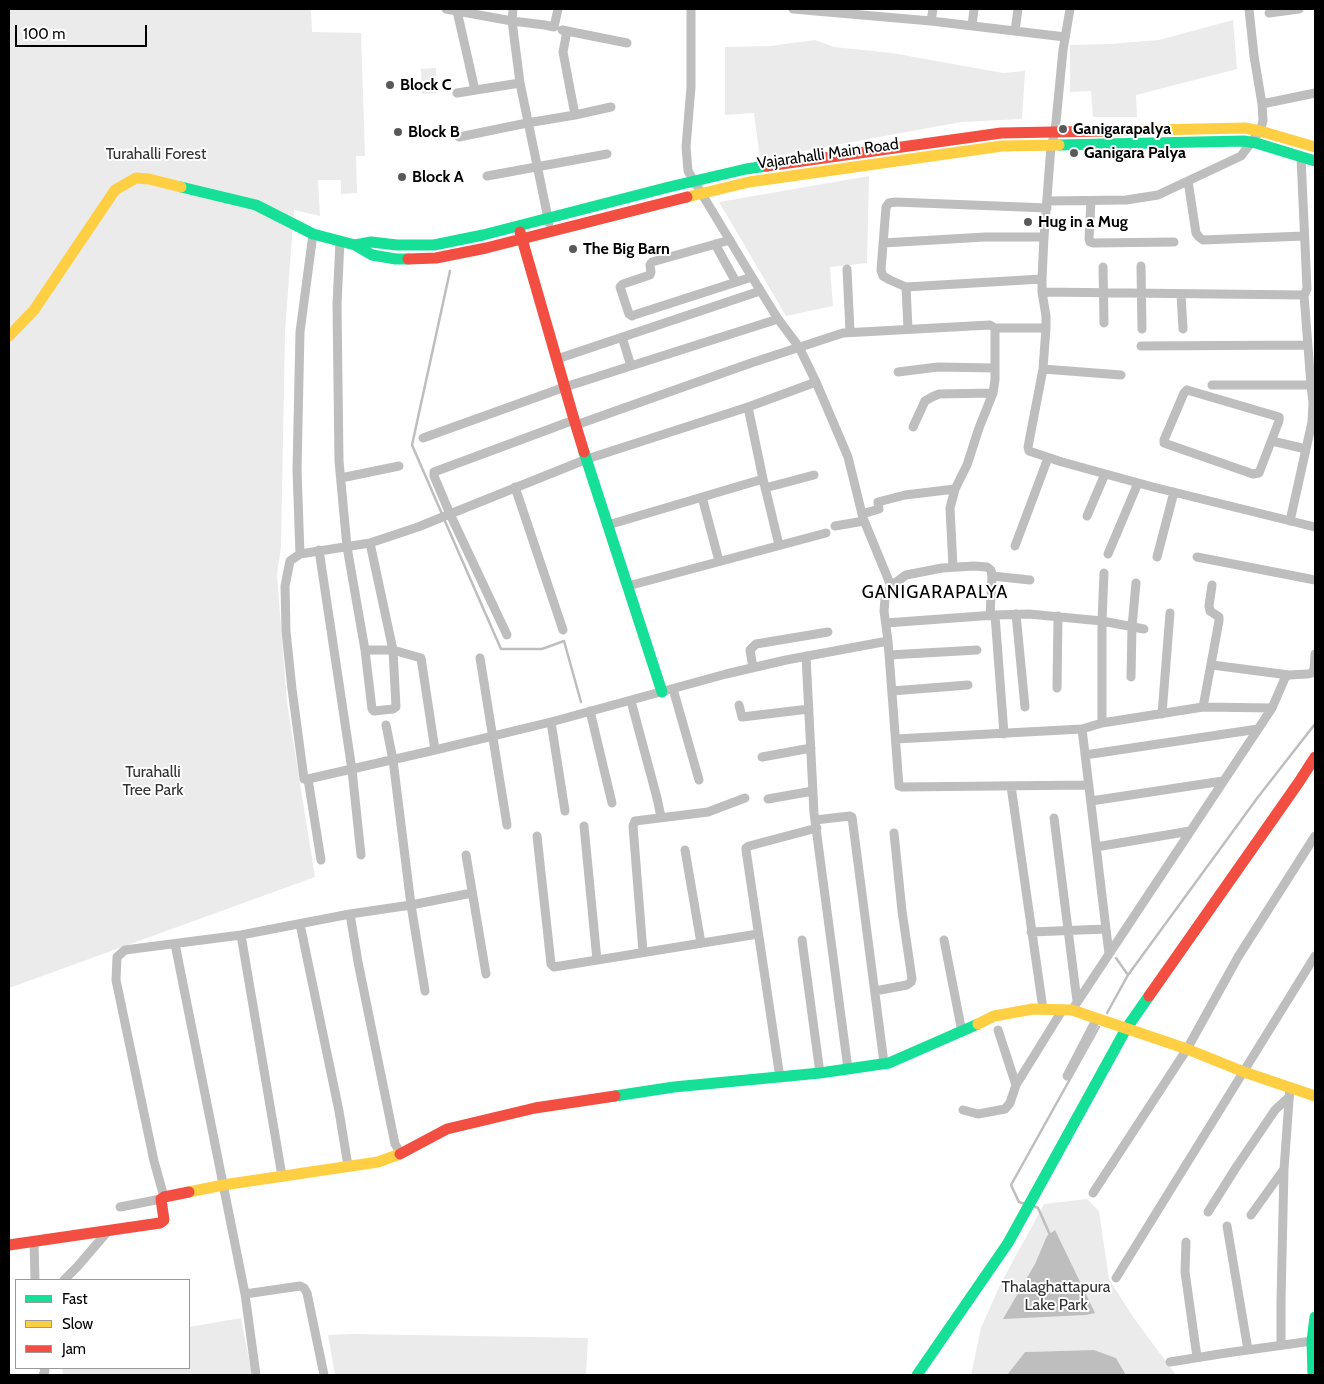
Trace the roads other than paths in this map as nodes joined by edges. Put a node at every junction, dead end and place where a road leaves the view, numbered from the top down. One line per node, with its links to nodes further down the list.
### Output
1 (446, 9): 13 (street)
2 (513, 9): 17 (street)
3 (558, 9): 20 (street)
4 (691, 9): 44 (street)
5 (793, 9): 6 (street)
6 (805, 9): 14 (street)
7 (933, 9): 18 (street)
8 (974, 9): 19 (street)
9 (1018, 9): 22 (street)
10 (1070, 9): 23 (street)
11 (1249, 9): 29 (street)
12 (1299, 9): 16 (street)
13 (457, 11): 17 (street); 26 (street)
14 (847, 11): 15 (street)
15 (889, 13): 18 (street)
16 (1270, 13)
17 (512, 20): 20 (street); 25 (street)
18 (931, 21): 19 (street)
19 (972, 26): 22 (street)
20 (554, 28): 21 (street)
21 (566, 31): 24 (street); 31 (street)
22 (1015, 31): 23 (street)
23 (1066, 37): 34 (street)
24 (627, 43)
25 (520, 83): 26 (street); 32 (street)
26 (475, 90): 27 (street)
27 (457, 93)
28 (1315, 93): 29 (street)
29 (1262, 104): 33 (street)
30 (611, 107): 31 (street)
31 (575, 115): 32 (street)
32 (527, 123): 35 (street); 42 (street)
33 (1260, 131): 34 (street, Vajarahalli Main Road); 36 (street); 38 (street, Vajarahalli Main Road)
34 (1055, 132): 37 (street); 44 (street, Vajarahalli Main Road)
35 (459, 137)
36 (1251, 142): 37 (street, Vajarahalli Main Road); 40 (street, Vajarahalli Main Road); 45 (street)
37 (1051, 146): 46 (street, Vajarahalli Main Road); 48 (street)
38 (1315, 147)
39 (607, 154): 42 (street)
40 (1301, 157): 41 (street, Vajarahalli Main Road); 53 (street)
41 (1315, 161)
42 (537, 166): 43 (street); 49 (street)
43 (487, 176)
44 (694, 181): 46 (street); 49 (street, Vajarahalli Main Road)
45 (1188, 181): 47 (street); 53 (street)
46 (701, 193): 51 (street, Vajarahalli Main Road); 56 (street)
47 (1091, 201): 48 (street); 58 (street)
48 (1047, 205): 54 (street); 59 (street)
49 (548, 218): 50 (street, Vajarahalli Main Road); 51 (street)
50 (519, 226): 55 (street); 61 (street, Vajarahalli Main Road)
51 (551, 231): 55 (street, Vajarahalli Main Road)
52 (313, 234): 57 (street, Vajarahalli Main Road); 83 (street, Vajarahalli Main Road); 130 (street)
53 (1304, 236): 74 (street)
54 (1044, 237): 59 (street); 66 (street)
55 (522, 239): 61 (street, Vajarahalli Main Road); 88 (street)
56 (730, 240): 60 (street); 65 (street)
57 (340, 241): 61 (street, Vajarahalli Main Road); 110 (street)
58 (1174, 242)
59 (883, 243): 68 (street)
60 (715, 244): 67 (street); 67 (street)
61 (355, 245)
62 (1141, 266): 72 (street)
63 (1103, 267): 71 (street)
64 (847, 269): 82 (street)
65 (752, 277): 67 (street); 69 (street)
66 (1042, 279): 68 (street); 70 (street)
67 (736, 282)
68 (906, 287): 79 (street)
69 (760, 291): 75 (street); 84 (street)
70 (1042, 292): 71 (street); 78 (street)
71 (1104, 292): 72 (street); 76 (street)
72 (1141, 293): 73 (street); 80 (street)
73 (1181, 294): 74 (street); 81 (street)
74 (1304, 295): 85 (street)
75 (778, 319): 87 (street); 89 (street)
76 (1104, 323)
77 (995, 328): 78 (street); 79 (street); 90 (street)
78 (1046, 328): 91 (street)
79 (908, 329): 82 (street)
80 (1142, 329)
81 (1183, 329)
82 (850, 332): 87 (street)
83 (9, 336)
84 (622, 337): 88 (street); 89 (street)
85 (1308, 345): 86 (street); 96 (street)
86 (1141, 346)
87 (799, 347): 94 (street); 100 (street)
88 (557, 359): 97 (street)
89 (631, 366): 97 (street)
90 (995, 368): 92 (street); 98 (street)
91 (1043, 369): 93 (street); 105 (street)
92 (898, 372)
93 (1121, 375)
94 (816, 382): 99 (street); 119 (street)
95 (1212, 385): 96 (street)
96 (1311, 385): 104 (street)
97 (565, 387): 100 (street); 102 (street)
98 (993, 393): 101 (street); 114 (street)
99 (748, 407): 106 (street); 111 (street)
100 (575, 422): 106 (street); 117 (street)
101 (914, 427)
102 (423, 438)
103 (1272, 441): 103 (street); 104 (street)
104 (1306, 450): 120 (street)
105 (1048, 458): 108 (street); 127 (street)
106 (587, 459): 113 (street); 121 (street)
107 (399, 466): 110 (street)
108 (1105, 474): 112 (street); 118 (street)
109 (814, 475): 111 (street)
110 (341, 478): 128 (street)
111 (764, 483): 116 (street); 126 (street)
112 (1138, 483): 115 (street); 131 (street)
113 (515, 487): 117 (street); 152 (street)
114 (955, 489): 119 (street); 135 (street)
115 (1174, 492): 120 (street); 132 (street)
116 (702, 497): 121 (street); 134 (street)
117 (450, 514): 125 (street); 154 (street)
118 (1086, 516)
119 (863, 518): 122 (street); 143 (street)
120 (1290, 521): 123 (street)
121 (608, 525): 142 (street)
122 (834, 526)
123 (1315, 527)
124 (826, 533): 126 (street)
125 (370, 543): 128 (street); 157 (street)
126 (779, 545): 134 (street)
127 (1015, 546)
128 (347, 547): 129 (street); 156 (street)
129 (319, 550): 130 (street); 193 (street)
130 (300, 554): 194 (street)
131 (1108, 554)
132 (1157, 557)
133 (1197, 557): 139 (street)
134 (719, 561): 142 (street)
135 (953, 567): 137 (street); 143 (street)
136 (1104, 572): 148 (street)
137 (992, 576): 138 (street); 146 (street)
138 (1030, 580)
139 (1315, 580)
140 (1136, 583): 150 (street)
141 (1212, 585): 163 (street)
142 (628, 586): 169 (street)
143 (891, 586): 149 (street)
144 (1170, 613): 178 (street)
145 (1016, 614): 146 (street); 147 (street); 173 (street)
146 (992, 616): 149 (street); 184 (street)
147 (1058, 616): 148 (street); 168 (street)
148 (1102, 621): 150 (street); 180 (street)
149 (886, 623): 155 (street)
150 (1132, 627): 151 (street); 166 (street)
151 (1144, 629)
152 (563, 630)
153 (828, 632): 164 (street)
154 (507, 635)
155 (888, 641): 160 (street); 161 (street)
156 (365, 650): 157 (street); 157 (street)
157 (393, 650): 188 (street)
158 (977, 650): 160 (street)
159 (1315, 654): 165 (street)
160 (889, 655): 170 (street)
161 (806, 656): 164 (street); 175 (street)
162 (480, 658): 185 (street)
163 (1212, 665): 165 (street); 174 (street)
164 (753, 668): 169 (street)
165 (1289, 675): 176 (street)
166 (1131, 677)
167 (968, 685): 170 (street)
168 (1057, 688)
169 (667, 690): 171 (street); 195 (street)
170 (892, 691): 186 (street)
171 (631, 701): 177 (street); 205 (street)
172 (739, 705): 175 (street)
173 (1025, 707)
174 (1203, 707): 176 (street); 178 (street)
175 (809, 708): 187 (street)
176 (1272, 708): 183 (street)
177 (590, 711): 179 (street); 203 (street)
178 (1162, 714): 180 (street)
179 (551, 722): 185 (street); 204 (street)
180 (1102, 723): 182 (street)
181 (386, 724): 192 (street)
182 (1082, 729): 184 (street); 189 (street)
183 (1258, 729): 189 (street); 196 (street)
184 (1004, 734): 186 (street)
185 (493, 736): 188 (street); 208 (street)
186 (896, 739): 198 (street)
187 (811, 748): 190 (street); 199 (street)
188 (435, 750): 192 (street)
189 (1085, 755): 197 (street)
190 (762, 757)
191 (1315, 757): 242 (street)
192 (393, 760): 193 (street); 220 (street)
193 (352, 770): 194 (street); 216 (street)
194 (308, 780): 218 (street)
195 (699, 780)
196 (1223, 781): 202 (street); 210 (street)
197 (1089, 785): 198 (street); 202 (street)
198 (1011, 786): 225 (street)
199 (813, 791): 201 (street); 207 (street)
200 (745, 798): 205 (street)
201 (768, 799)
202 (1091, 801): 214 (street)
203 (612, 803)
204 (565, 811)
205 (661, 817): 232 (street)
206 (1054, 818): 224 (street)
207 (816, 824): 227 (street); 238 (street); 247 (street)
208 (507, 825)
209 (584, 826): 235 (street)
210 (1190, 831): 214 (street); 233 (street)
211 (894, 833): 238 (street)
212 (537, 836): 235 (street)
213 (1315, 836): 245 (street)
214 (1096, 848): 223 (street)
215 (685, 850): 230 (street)
216 (361, 855)
217 (466, 855): 219 (street)
218 (321, 860)
219 (472, 893): 220 (street); 236 (street)
220 (411, 905): 221 (street); 237 (street)
221 (350, 914): 222 (street); 256 (street)
222 (300, 924): 226 (street); 257 (street)
223 (1106, 929): 224 (street); 233 (street)
224 (1068, 930): 225 (street); 239 (street)
225 (1032, 932): 240 (street)
226 (241, 934): 231 (street); 259 (street)
227 (758, 934): 230 (street); 251 (street)
228 (802, 940): 249 (street)
229 (944, 940): 244 (street)
230 (701, 943): 232 (street)
231 (175, 944): 260 (street); 262 (street)
232 (643, 952): 235 (street)
233 (1109, 954): 239 (street)
234 (1315, 956): 248 (street)
235 (598, 960)
236 (486, 974)
237 (425, 991)
238 (875, 991): 246 (street)
239 (1071, 1007): 240 (street); 241 (street); 252 (street)
240 (1043, 1009): 244 (street)
241 (1097, 1018): 242 (street); 250 (street)
242 (1126, 1028): 245 (street); 281 (street)
243 (998, 1030): 252 (street)
244 (962, 1032): 246 (street)
245 (1187, 1049): 248 (street); 261 (street)
246 (884, 1064): 247 (street)
247 (848, 1069): 249 (street)
248 (1244, 1072): 253 (street); 271 (street)
249 (820, 1074): 251 (street)
250 (1068, 1076)
251 (780, 1078): 256 (street)
252 (1016, 1085): 255 (street)
253 (1289, 1092): 254 (street); 258 (street); 264 (street)
254 (1315, 1096)
255 (963, 1110)
256 (401, 1154): 257 (street)
257 (348, 1166): 259 (street)
258 (1284, 1169): 265 (street); 277 (street)
259 (282, 1176): 260 (street)
260 (223, 1185): 262 (street); 274 (street)
261 (1093, 1193)
262 (162, 1200): 263 (street); 267 (street)
263 (120, 1207)
264 (1208, 1212)
265 (1252, 1215)
266 (1227, 1226): 278 (street)
267 (108, 1231): 268 (street); 273 (street)
268 (34, 1242): 270 (street); 272 (street)
269 (1186, 1242): 279 (street)
270 (9, 1245)
271 (1116, 1278)
272 (35, 1279)
273 (65, 1279)
274 (245, 1294): 282 (street); 283 (street)
275 (1315, 1317): 276 (street)
276 (1314, 1334): 277 (street); 284 (street)
277 (1281, 1345): 278 (street)
278 (1248, 1350): 279 (street)
279 (1197, 1357): 280 (street)
280 (1170, 1362)
281 (919, 1374)
282 (256, 1375)
283 (324, 1375)
284 (1313, 1375)

